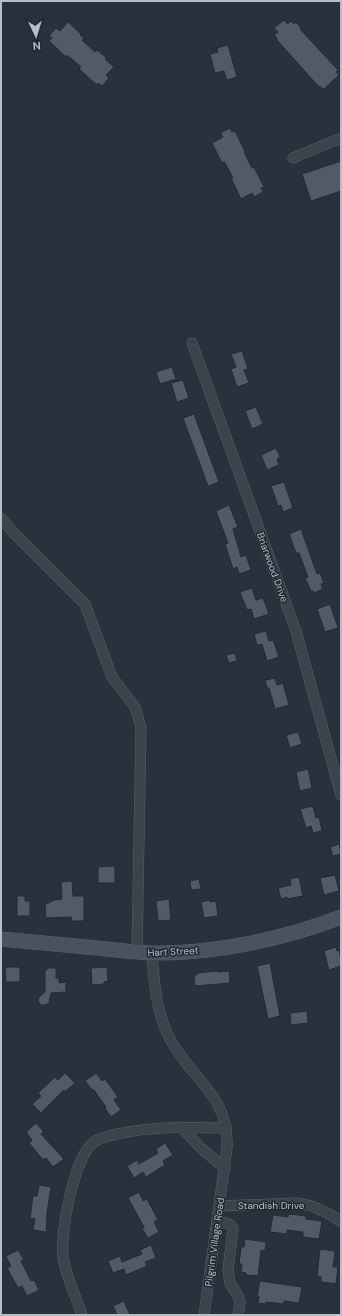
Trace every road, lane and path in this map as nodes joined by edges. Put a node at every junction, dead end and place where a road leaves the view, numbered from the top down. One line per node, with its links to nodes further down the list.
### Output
1 (341, 138): 2 (street)
2 (293, 158)
3 (192, 343): 5 (street, Briarwood Drive)
4 (1, 518): 8 (street)
5 (341, 795)
6 (341, 917): 9 (street, Hart Street)
7 (1, 939): 8 (street, Hart Street)
8 (136, 952): 9 (street, Hart Street)
9 (152, 953): 11 (street, Pilgrim Village Road)
10 (181, 1127): 11 (street); 12 (street); 16 (street)
11 (227, 1128): 12 (street, Pilgrim Village Road)
12 (225, 1168): 13 (street, Pilgrim Village Road)
13 (220, 1206): 14 (street, Pilgrim Village Road); 15 (street, Standish Drive)
14 (217, 1222): 17 (street, Pilgrim Village Road); 18 (street)
15 (341, 1222)
16 (82, 1315)
17 (204, 1315)
18 (238, 1315)

